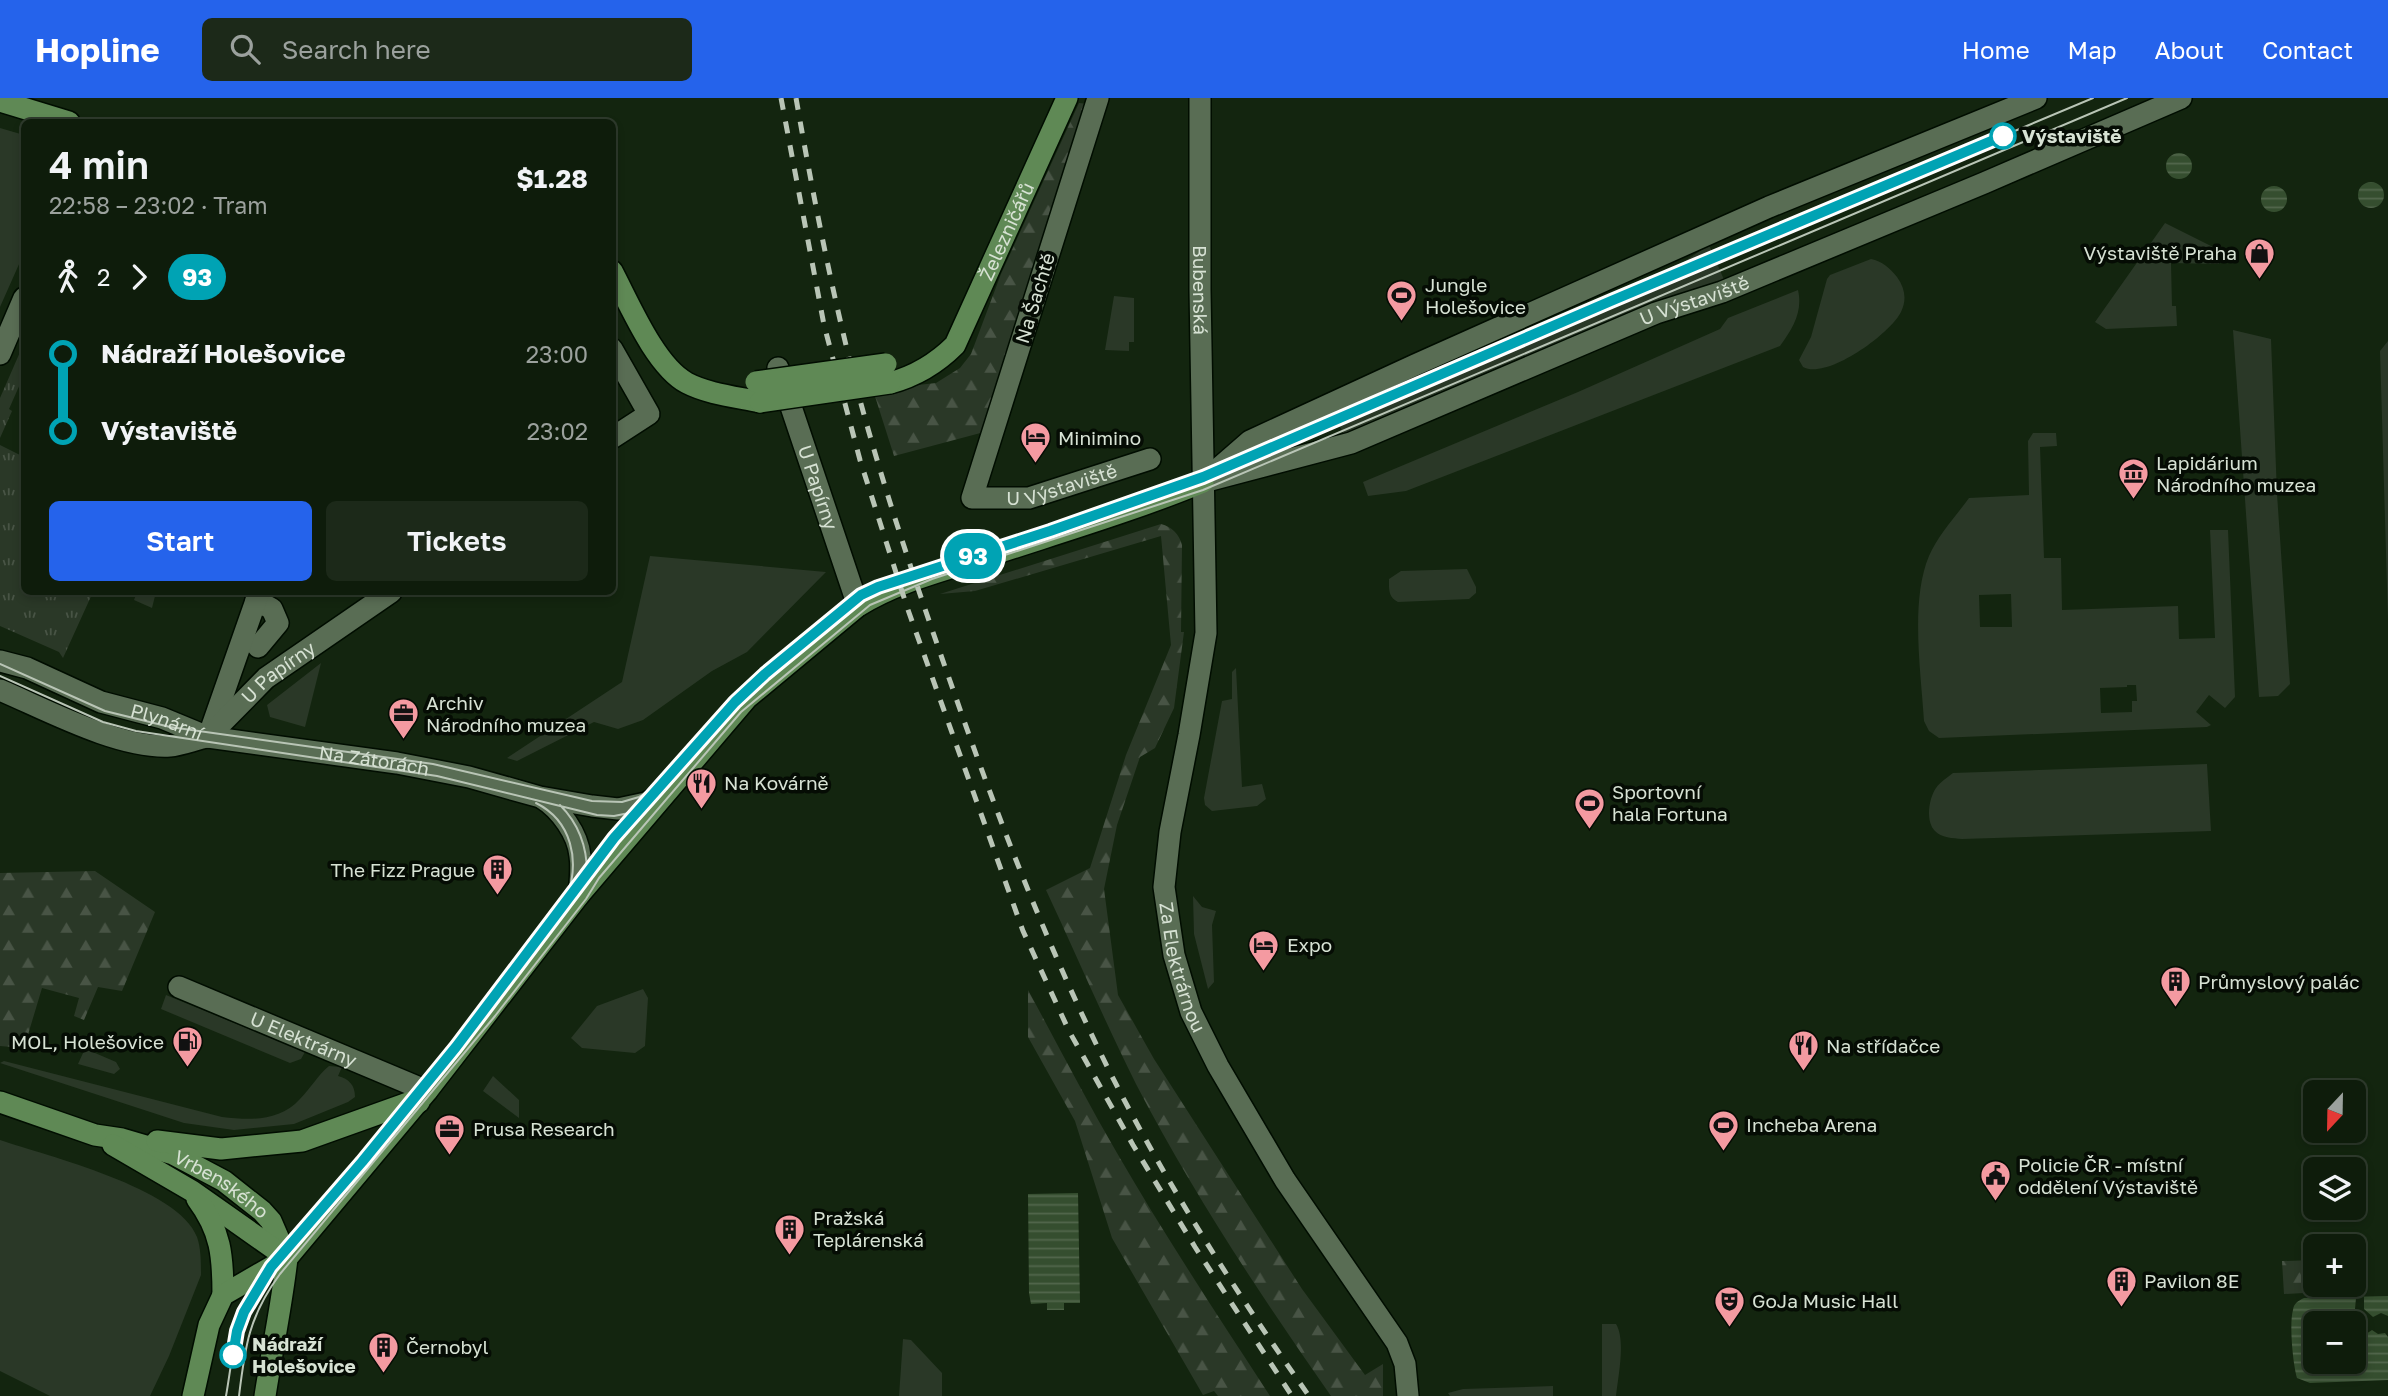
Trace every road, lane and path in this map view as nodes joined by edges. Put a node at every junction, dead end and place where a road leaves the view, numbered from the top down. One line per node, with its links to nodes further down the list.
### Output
1 (1067, 98): 8 (main road, Železničářů, bridge)
2 (1098, 98): 16 (street, Na Šachtě)
3 (1200, 98): 15 (street, Bubenská)
4 (2036, 98): 15 (street, U Výstaviště)
5 (2181, 98): 15 (street, U Výstaviště)
6 (0, 101): 7 (main road)
7 (59, 119)
8 (616, 278)
9 (21, 305): 10 (street)
10 (0, 354)
11 (616, 356): 13 (street)
12 (778, 368): 19 (street, U Papírny)
13 (616, 435)
14 (1150, 460): 16 (street, U Výstaviště)
15 (1203, 482): 19 (main road, U Výstaviště); 36 (street, Za Elektrárnou)
16 (972, 498)
17 (387, 595): 23 (street, U Papírny)
18 (258, 596): 20 (street); 23 (street)
19 (859, 606): 24 (main road, U Výstaviště)
20 (258, 647)
21 (0, 662): 23 (street, Plynární)
22 (0, 690): 23 (street, Plynární)
23 (208, 737): 25 (street, Na Zátorách)
24 (670, 789): 25 (street, Na Zátorách); 26 (main road, U Výstaviště)
25 (540, 797): 26 (street, Na Zátorách)
26 (579, 895): 28 (main road, U Výstaviště)
27 (179, 987): 28 (street, U Elektrárny)
28 (423, 1096): 30 (main road, Vrbenského); 32 (main road, U Výstaviště)
29 (0, 1102): 30 (main road, Vrbenského)
30 (95, 1135): 31 (main road, Vrbenského); 32 (main road, Vrbenského)
31 (192, 1191): 32 (main road, Vrbenského); 33 (main road, Vrbenského)
32 (287, 1258): 33 (main road); 35 (main road)
33 (223, 1295): 34 (main road)
34 (192, 1396)
35 (265, 1396)
36 (1408, 1396)

